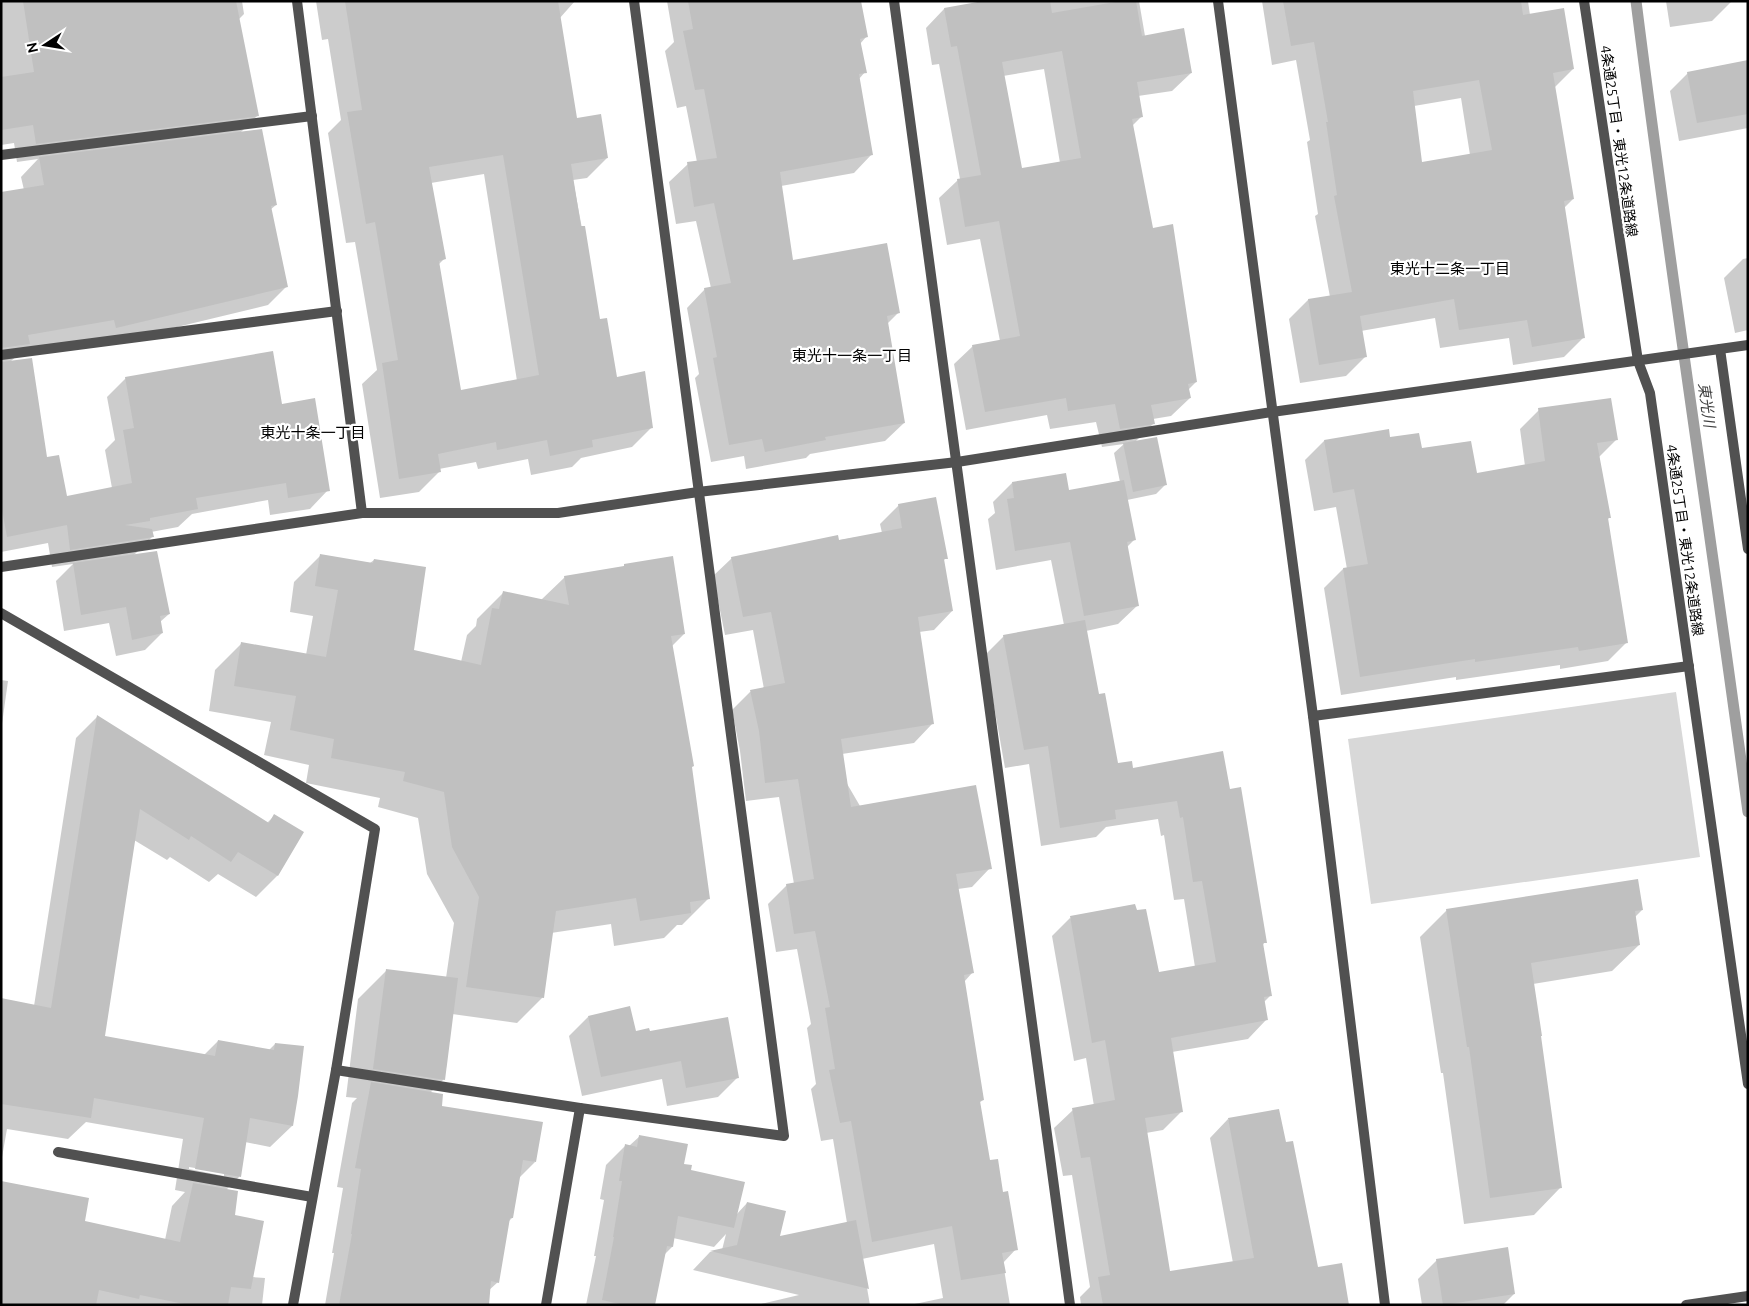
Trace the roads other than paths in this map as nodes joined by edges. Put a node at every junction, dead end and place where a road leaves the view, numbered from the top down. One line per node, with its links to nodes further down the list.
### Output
1 (297, 1): 6 (street)
2 (634, 1): 15 (street)
3 (894, 1): 14 (street)
4 (1218, 1): 13 (street)
5 (1584, 1): 12 (street, 4条通25丁目・東光12条道路線)
6 (312, 116): 7 (street); 8 (street)
7 (1, 156)
8 (337, 311): 11 (street); 16 (street)
9 (1748, 345): 10 (street)
10 (1720, 349): 12 (street); 17 (street)
11 (1, 355)
12 (1638, 361): 13 (street); 20 (street, 4条通25丁目・東光12条道路線)
13 (1272, 412): 14 (street); 21 (street)
14 (957, 462): 15 (street); 30 (street)
15 (698, 492): 16 (street); 24 (street)
16 (362, 512): 18 (street)
17 (1748, 550)
18 (1, 567)
19 (1, 613): 22 (street)
20 (1689, 666): 21 (street); 23 (street, 4条通25丁目・東光12条道路線)
21 (1313, 716): 31 (street)
22 (336, 1070): 24 (street); 26 (street)
23 (1748, 1084)
24 (580, 1108): 29 (street)
25 (58, 1152): 26 (street)
26 (312, 1197): 28 (street)
27 (1748, 1296): 32 (street)
28 (293, 1305)
29 (546, 1305)
30 (1070, 1305)
31 (1385, 1305)
32 (1686, 1305)

